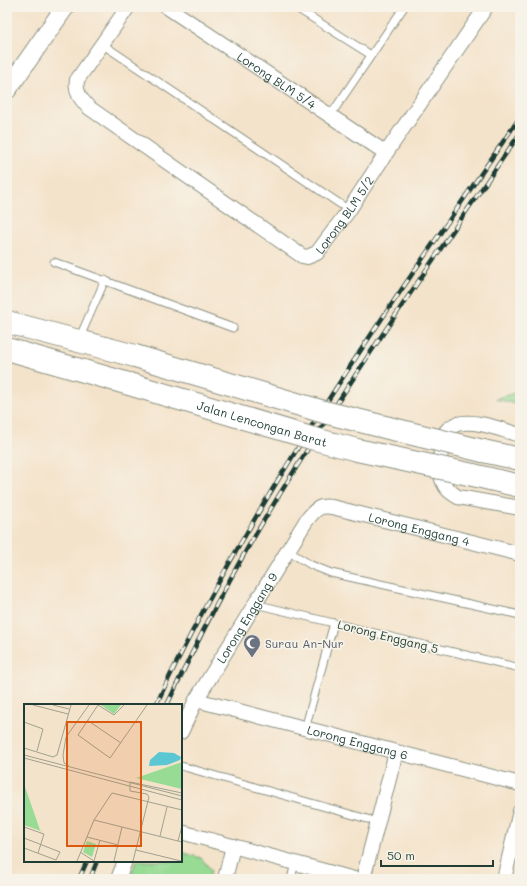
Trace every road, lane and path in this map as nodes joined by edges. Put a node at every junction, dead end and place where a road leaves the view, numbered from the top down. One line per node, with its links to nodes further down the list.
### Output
1 (65, 7): 9 (street)
2 (128, 7): 7 (street)
3 (167, 7): 10 (street, Lorong BLM 5/4)
4 (295, 7): 8 (lane)
5 (404, 7): 8 (lane)
6 (486, 7): 11 (street, Lorong BLM 5/2)
7 (102, 44): 12 (lane); 12 (street, Lorong BLM 5/2)
8 (371, 55): 10 (lane)
9 (7, 90)
10 (330, 116): 11 (street, Lorong BLM 5/4)
11 (386, 153): 12 (street, Lorong BLM 5/2)
12 (349, 210)
13 (54, 262): 14 (lane)
14 (105, 280): 17 (lane); 19 (lane)
15 (7, 311): 18 (highway)
16 (7, 322): 18 (highway)
17 (233, 328)
18 (37, 330): 19 (highway)
19 (78, 341): 22 (highway, bridge)
20 (7, 349): 23 (highway, Jalan Lencongan Barat, bridge)
21 (520, 435): 25 (street)
22 (520, 459)
23 (520, 486)
24 (319, 508): 26 (street, Lorong Enggang 9); 27 (street, Lorong Enggang 4)
25 (520, 508)
26 (288, 551): 28 (street, Lorong Enggang 9); 29 (lane)
27 (520, 554)
28 (256, 604): 30 (lane, Lorong Enggang 5); 32 (street, Lorong Enggang 9)
29 (520, 615)
30 (334, 623): 31 (lane, Lorong Enggang 5); 33 (lane)
31 (520, 668)
32 (196, 700): 33 (street, Lorong Enggang 6); 34 (street, Lorong Enggang 9)
33 (305, 729): 35 (street, Lorong Enggang 6)
34 (182, 730)
35 (396, 752): 37 (street, Lorong Enggang 6); 39 (street)
36 (182, 766): 39 (lane)
37 (520, 784)
38 (520, 811): 42 (street)
39 (378, 822): 49 (street)
40 (182, 832): 41 (street)
41 (233, 846): 44 (street); 46 (street)
42 (515, 854): 50 (street)
43 (125, 862): 45 (street)
44 (295, 863): 47 (lane); 48 (street)
45 (118, 879)
46 (225, 879)
47 (291, 879)
48 (354, 879)
49 (363, 879)
50 (504, 879)

